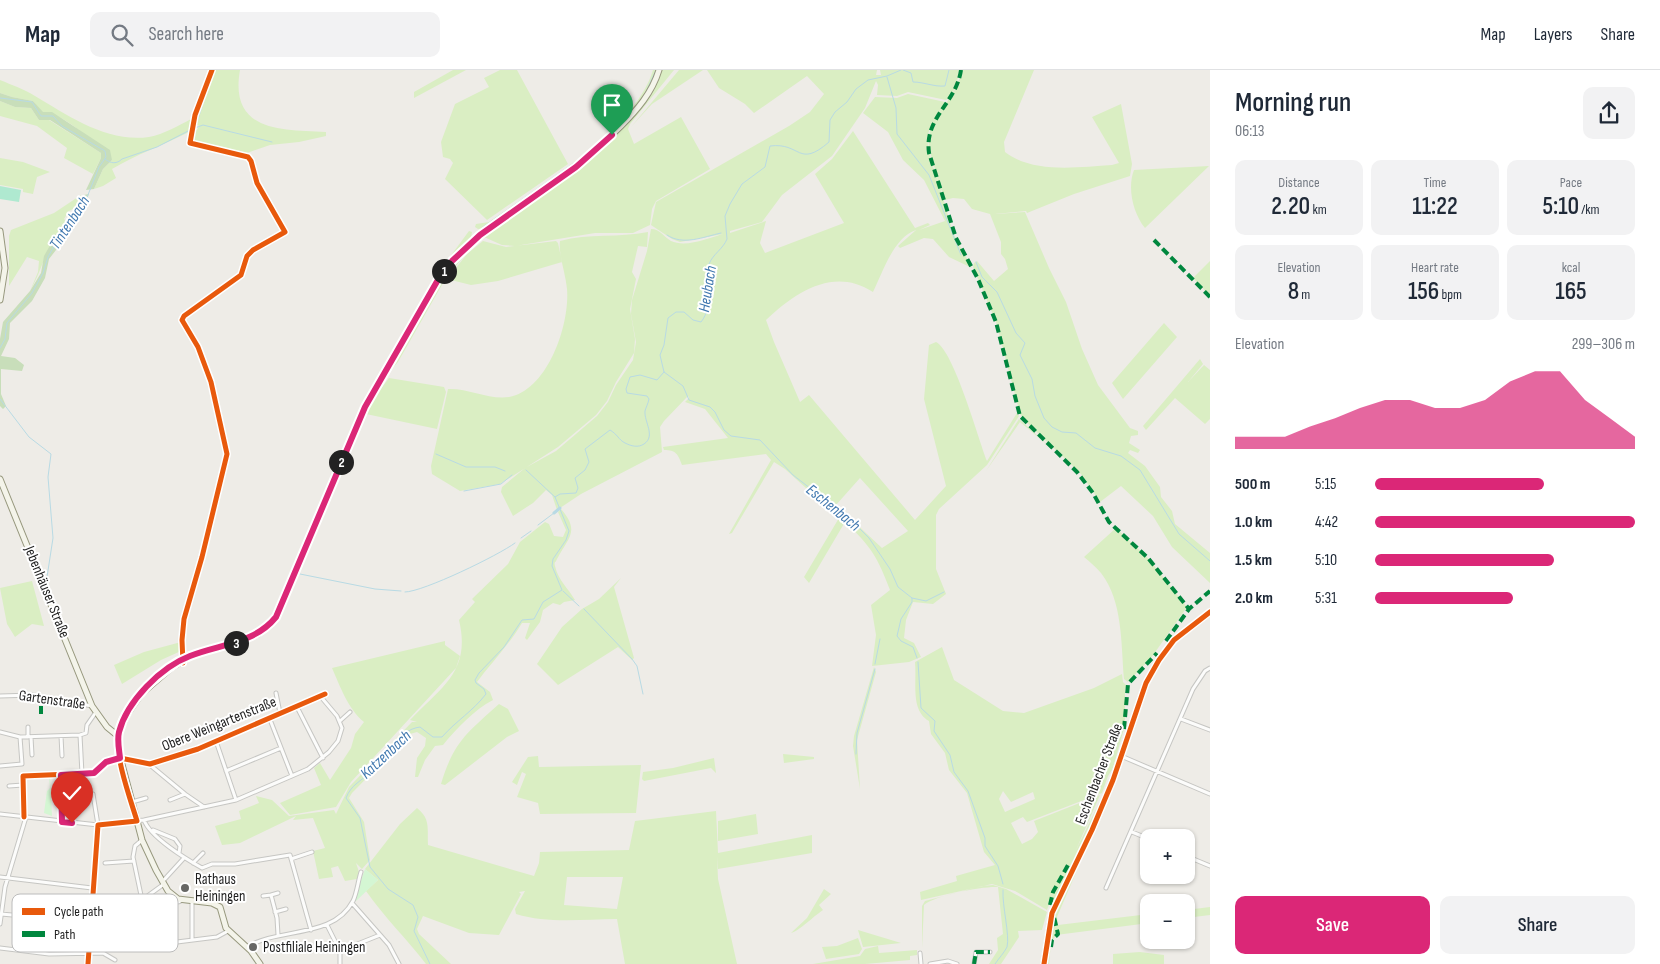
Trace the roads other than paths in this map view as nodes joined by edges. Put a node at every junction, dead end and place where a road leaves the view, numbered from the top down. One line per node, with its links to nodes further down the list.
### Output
1 (659, 70): 22 (main road)
2 (0, 232): 3 (main road)
3 (0, 300)
4 (0, 479): 9 (main road, Jebenhäuser Straße)
5 (1210, 612): 29 (main road, Eschenbacher Straße)
6 (1210, 668): 15 (street)
7 (276, 693): 13 (street)
8 (0, 696): 9 (street, Gartenstraße)
9 (92, 706): 11 (main road, Gartenstraße)
10 (297, 707): 13 (street, Obere Weingartenstraße); 16 (street, Obere Weingartenstraße); 31 (street)
11 (96, 712): 20 (street); 22 (main road, Gartenstraße)
12 (350, 712): 16 (street)
13 (280, 713): 14 (street, Obere Weingartenstraße)
14 (269, 717): 25 (street, Obere Weingartenstraße); 26 (street)
15 (1181, 718): 18 (street); 35 (street)
16 (340, 722): 31 (street)
17 (28, 727): 24 (street)
18 (1210, 730)
19 (0, 732): 23 (street)
20 (80, 735): 21 (street); 36 (street)
21 (61, 736): 24 (street); 28 (street)
22 (118, 736): 30 (main road)
23 (20, 737): 24 (street); 33 (street)
24 (30, 737): 27 (street)
25 (216, 741): 32 (street, Obere Weingartenstraße); 34 (street)
26 (280, 748): 34 (street); 38 (street)
27 (32, 755)
28 (62, 756)
29 (1122, 756): 35 (street); 116 (main road, Eschenbacher Straße)
30 (120, 758): 32 (street, Obere Weingartenstraße); 36 (street); 47 (main road)
31 (324, 758): 38 (street)
32 (150, 764): 42 (street)
33 (0, 766)
34 (226, 771): 46 (street)
35 (1157, 772): 43 (street); 58 (street)
36 (82, 774): 37 (street)
37 (61, 775): 39 (street); 48 (street)
38 (292, 776): 46 (street)
39 (23, 785): 40 (street); 52 (street)
40 (9, 786)
41 (93, 794): 56 (street)
42 (185, 794): 45 (street); 50 (street)
43 (1210, 794)
44 (146, 798): 47 (street)
45 (170, 800)
46 (236, 800): 50 (street)
47 (132, 802): 54 (main road)
48 (62, 803): 49 (street); 55 (street)
49 (73, 803)
50 (205, 808): 53 (street)
51 (0, 814): 52 (street)
52 (25, 817): 55 (street); 73 (street)
53 (144, 820): 54 (street); 57 (street)
54 (137, 821): 56 (street); 60 (main road)
55 (62, 822): 56 (street)
56 (98, 825): 75 (street)
57 (151, 829): 62 (street); 62 (street)
58 (1132, 832): 59 (street); 76 (street)
59 (1140, 836)
60 (142, 840): 67 (street); 74 (main road)
61 (312, 852): 65 (street)
62 (179, 853): 64 (street)
63 (203, 853): 69 (street)
64 (184, 858): 69 (street); 74 (street)
65 (292, 859): 69 (street); 95 (street)
66 (1195, 860): 70 (street)
67 (134, 862): 68 (street); 79 (street)
68 (104, 863)
69 (193, 863)
70 (1210, 866)
71 (361, 872): 89 (street)
72 (0, 877): 73 (street)
73 (8, 878): 75 (street); 85 (street)
74 (163, 883): 80 (street); 81 (main road)
75 (92, 888): 78 (street)
76 (1106, 888)
77 (278, 893): 82 (street)
78 (92, 894)
79 (141, 894)
80 (149, 894)
81 (171, 894)
82 (271, 895): 83 (street); 91 (street)
83 (263, 896)
84 (178, 898): 86 (main road)
85 (1, 900): 92 (street)
86 (182, 900): 87 (street); 88 (main road)
87 (178, 902)
88 (192, 902): 96 (main road); 99 (street)
89 (352, 903): 94 (street); 98 (street)
90 (286, 909): 91 (street)
91 (275, 912): 97 (street)
92 (0, 914): 93 (street)
93 (0, 924)
94 (327, 925): 95 (street); 102 (street)
95 (311, 930): 97 (street)
96 (228, 931): 99 (street); 101 (main road)
97 (278, 935): 101 (street)
98 (380, 935): 102 (street); 111 (street)
99 (192, 940): 100 (street)
100 (178, 942)
101 (247, 946): 109 (main road)
102 (340, 951): 110 (street)
103 (33, 952): 106 (street)
104 (990, 952): 115 (street)
105 (920, 953): 112 (street)
106 (88, 954): 107 (street); 108 (street)
107 (115, 960)
108 (88, 964)
109 (260, 964)
110 (340, 964)
111 (399, 964)
112 (921, 964)
113 (930, 964): 114 (street)
114 (957, 964)
115 (974, 964)
116 (1044, 964)

